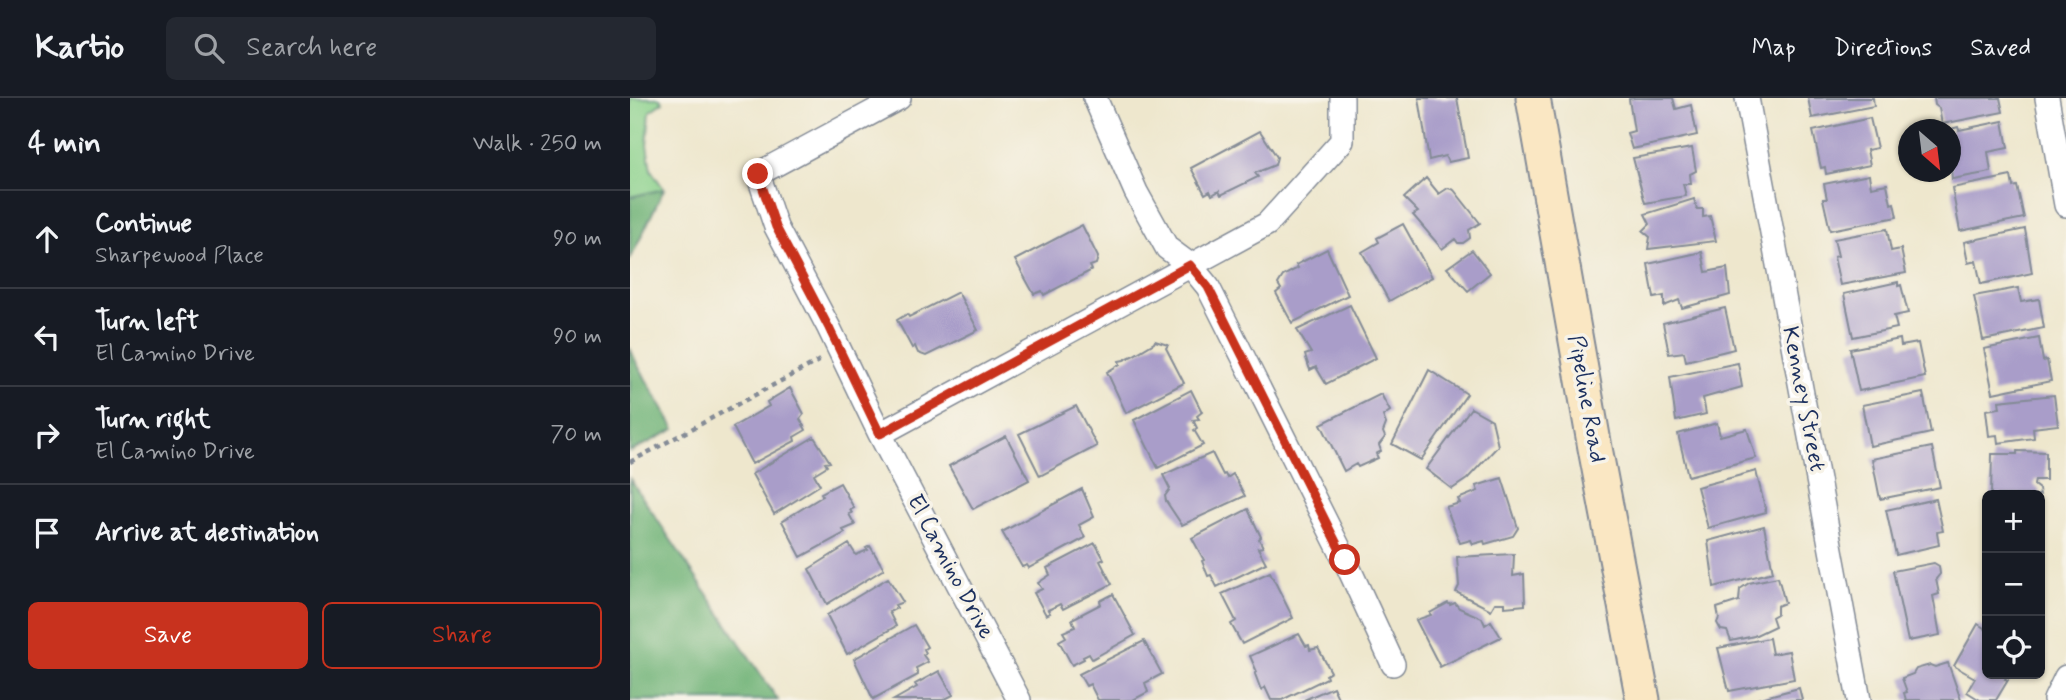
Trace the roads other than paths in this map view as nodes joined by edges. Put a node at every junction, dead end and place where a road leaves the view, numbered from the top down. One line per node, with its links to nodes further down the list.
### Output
1 (900, 98): 9 (street, El Camino Drive)
2 (1095, 98): 8 (street)
3 (1342, 98): 8 (street)
4 (1533, 98): 13 (main road, Pipeline Road)
5 (1747, 98): 14 (street, Kenney Street)
6 (2047, 98): 7 (street)
7 (2066, 205)
8 (1190, 265): 9 (street); 10 (street)
9 (880, 434): 12 (street, El Camino Drive)
10 (1392, 664)
11 (2066, 677): 15 (street)
12 (1019, 700)
13 (1643, 700)
14 (1859, 700)
15 (2055, 700)

